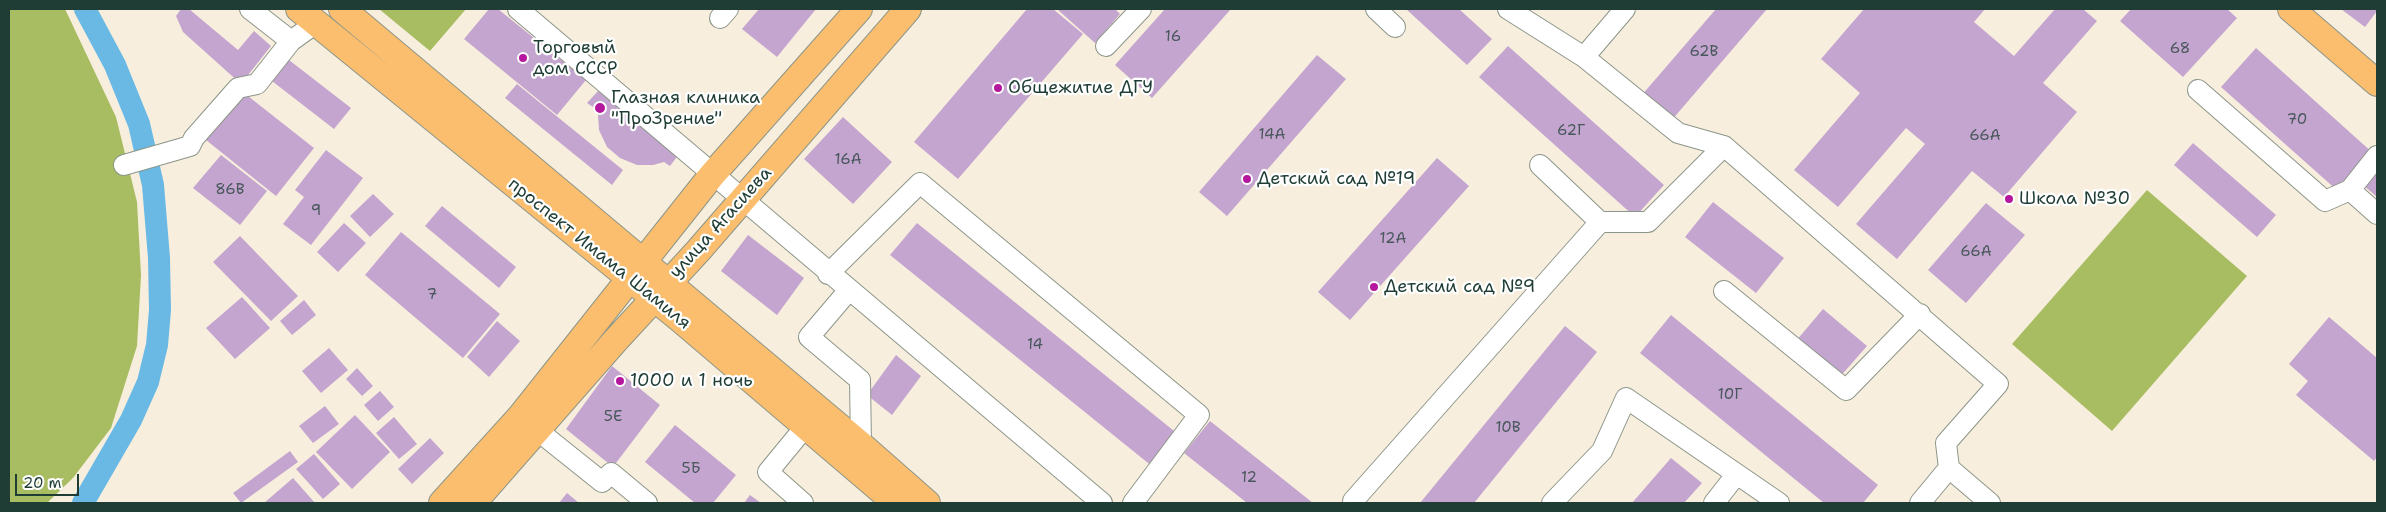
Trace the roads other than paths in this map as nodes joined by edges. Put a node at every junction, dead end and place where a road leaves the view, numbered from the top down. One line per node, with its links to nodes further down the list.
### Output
1 (250, 9): 13 (street)
2 (342, 9): 27 (main road, проспект Имама Шамиля)
3 (518, 9): 22 (street)
4 (859, 9): 22 (main road, улица Агасиева)
5 (908, 9): 24 (main road, улица Агасиева)
6 (1141, 9): 14 (street)
7 (1376, 9): 12 (street)
8 (1508, 9): 15 (street)
9 (1625, 9): 15 (street)
10 (2291, 9): 16 (main road)
11 (308, 16): 13 (street); 27 (main road, проспект Имама Шамиля)
12 (1395, 27)
13 (291, 41): 20 (street)
14 (1106, 46)
15 (1584, 57): 18 (street)
16 (2377, 84)
17 (2198, 90): 23 (street)
18 (1724, 146): 26 (street); 32 (street)
19 (2377, 156): 23 (street)
20 (124, 165)
21 (1540, 166): 26 (street)
22 (712, 175): 24 (street); 27 (main road, улица Агасиева)
23 (2350, 190): 25 (street)
24 (743, 199): 28 (street); 29 (main road, улица Агасиева)
25 (2377, 214)
26 (1600, 222): 46 (street)
27 (637, 270): 29 (main road, проспект Имама Шамиля); 38 (main road, улица Агасиева)
28 (828, 274): 30 (street); 45 (street)
29 (661, 290): 33 (main road, проспект Имама Шамиля); 34 (main road, улица Агасиева); 35 (main road, проспект Имама Шамиля)
30 (849, 290): 35 (street); 44 (street)
31 (1724, 291): 32 (street)
32 (1920, 314): 36 (street)
33 (805, 427): 41 (street); 42 (main road, проспект Имама Шамиля)
34 (537, 430): 39 (main road, улица Агасиева); 40 (street)
35 (862, 445): 43 (main road, проспект Имама Шамиля)
36 (1949, 468): 50 (street); 51 (street)
37 (1736, 475): 47 (street); 48 (street); 49 (street)
38 (442, 503)
39 (473, 503)
40 (647, 503)
41 (803, 503)
42 (896, 503)
43 (927, 503)
44 (1102, 503)
45 (1133, 503)
46 (1355, 503)
47 (1552, 503)
48 (1714, 503)
49 (1779, 503)
50 (1920, 503)
51 (1990, 503)

